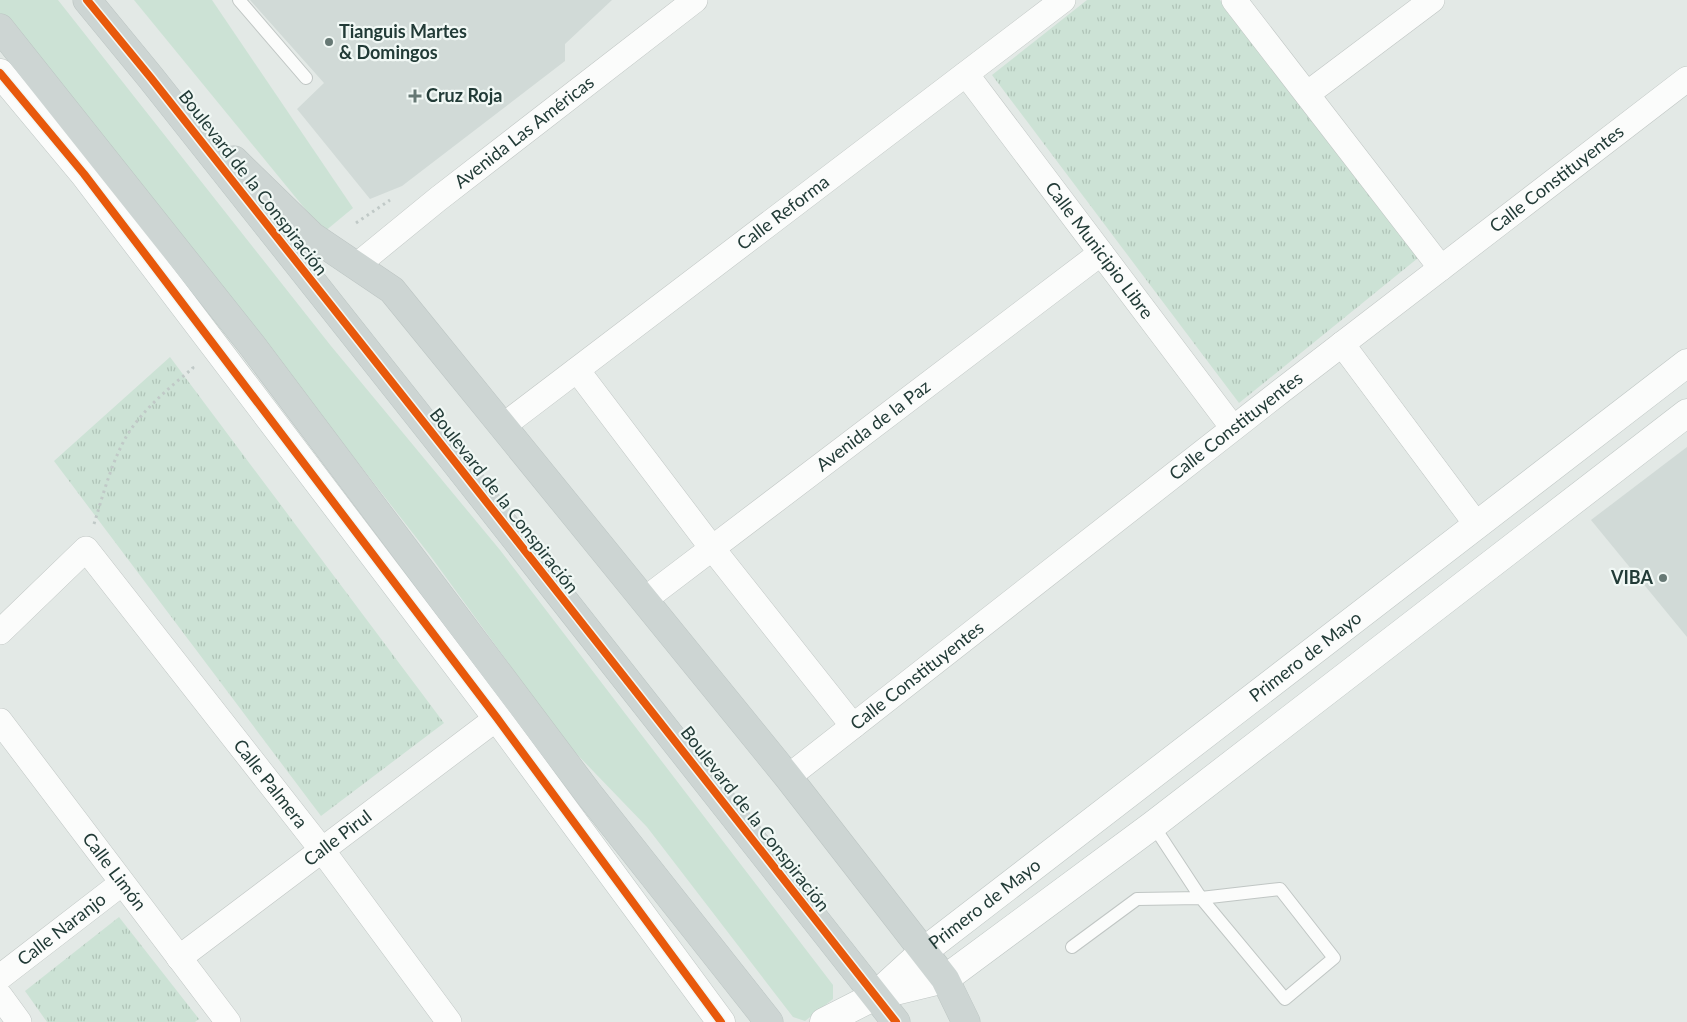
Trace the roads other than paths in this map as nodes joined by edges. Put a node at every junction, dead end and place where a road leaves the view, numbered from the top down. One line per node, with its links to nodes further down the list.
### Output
1 (87, 0): 10 (main road, Boulevard de la Conspiración)
2 (239, 0): 11 (lane)
3 (695, 0): 15 (street, Avenida Las Américas)
4 (1063, 0): 9 (street, Calle Reforma)
5 (1234, 0): 13 (street)
6 (1432, 0): 13 (street)
7 (0, 28): 46 (main road)
8 (0, 73): 27 (street)
9 (966, 74): 14 (street, Calle Municipio Libre); 19 (street, Calle Reforma)
10 (151, 78): 15 (main road); 41 (main road, Boulevard de la Conspiración)
11 (306, 78)
12 (1687, 79): 16 (street, Calle Constituyentes)
13 (1307, 94): 16 (street)
14 (1101, 252): 22 (street, Calle Municipio Libre); 24 (street, Avenida de la Paz)
15 (356, 266): 21 (main road)
16 (1441, 268): 17 (street, Calle Constituyentes)
17 (1342, 344): 22 (street, Calle Constituyentes); 23 (street)
18 (1687, 363): 23 (street, Primero de Mayo)
19 (576, 370): 21 (street, Calle Reforma); 24 (street)
20 (1687, 413): 31 (street, Primero de Mayo)
21 (503, 426): 25 (main road)
22 (1234, 428): 29 (street, Calle Constituyentes)
23 (1477, 524): 36 (street, Primero de Mayo)
24 (712, 548): 25 (street, Avenida de la Paz); 29 (street)
25 (644, 600): 30 (main road)
26 (0, 632): 32 (street, Calle Palmera)
27 (497, 718): 32 (street, Calle Pirul); 45 (street)
28 (0, 721): 33 (street, Calle Limón)
29 (852, 726): 30 (street, Calle Constituyentes)
30 (788, 777): 36 (main road)
31 (1153, 825): 34 (lane); 39 (street, Primero de Mayo)
32 (322, 850): 37 (street, Calle Pirul); 44 (street, Calle Palmera)
33 (122, 883): 37 (street, Calle Limón); 38 (street, Calle Naranjo)
34 (1200, 898): 34 (lane); 35 (lane)
35 (1072, 947)
36 (924, 951): 39 (main road); 41 (street, Primero de Mayo)
37 (179, 958): 43 (street, Calle Limón)
38 (0, 976)
39 (945, 979): 41 (street); 49 (main road)
40 (0, 996): 42 (street)
41 (875, 996): 47 (street); 48 (main road, Boulevard de la Conspiración)
42 (19, 1022)
43 (228, 1022)
44 (449, 1022)
45 (721, 1022)
46 (769, 1022)
47 (824, 1022)
48 (896, 1022)
49 (966, 1022)

